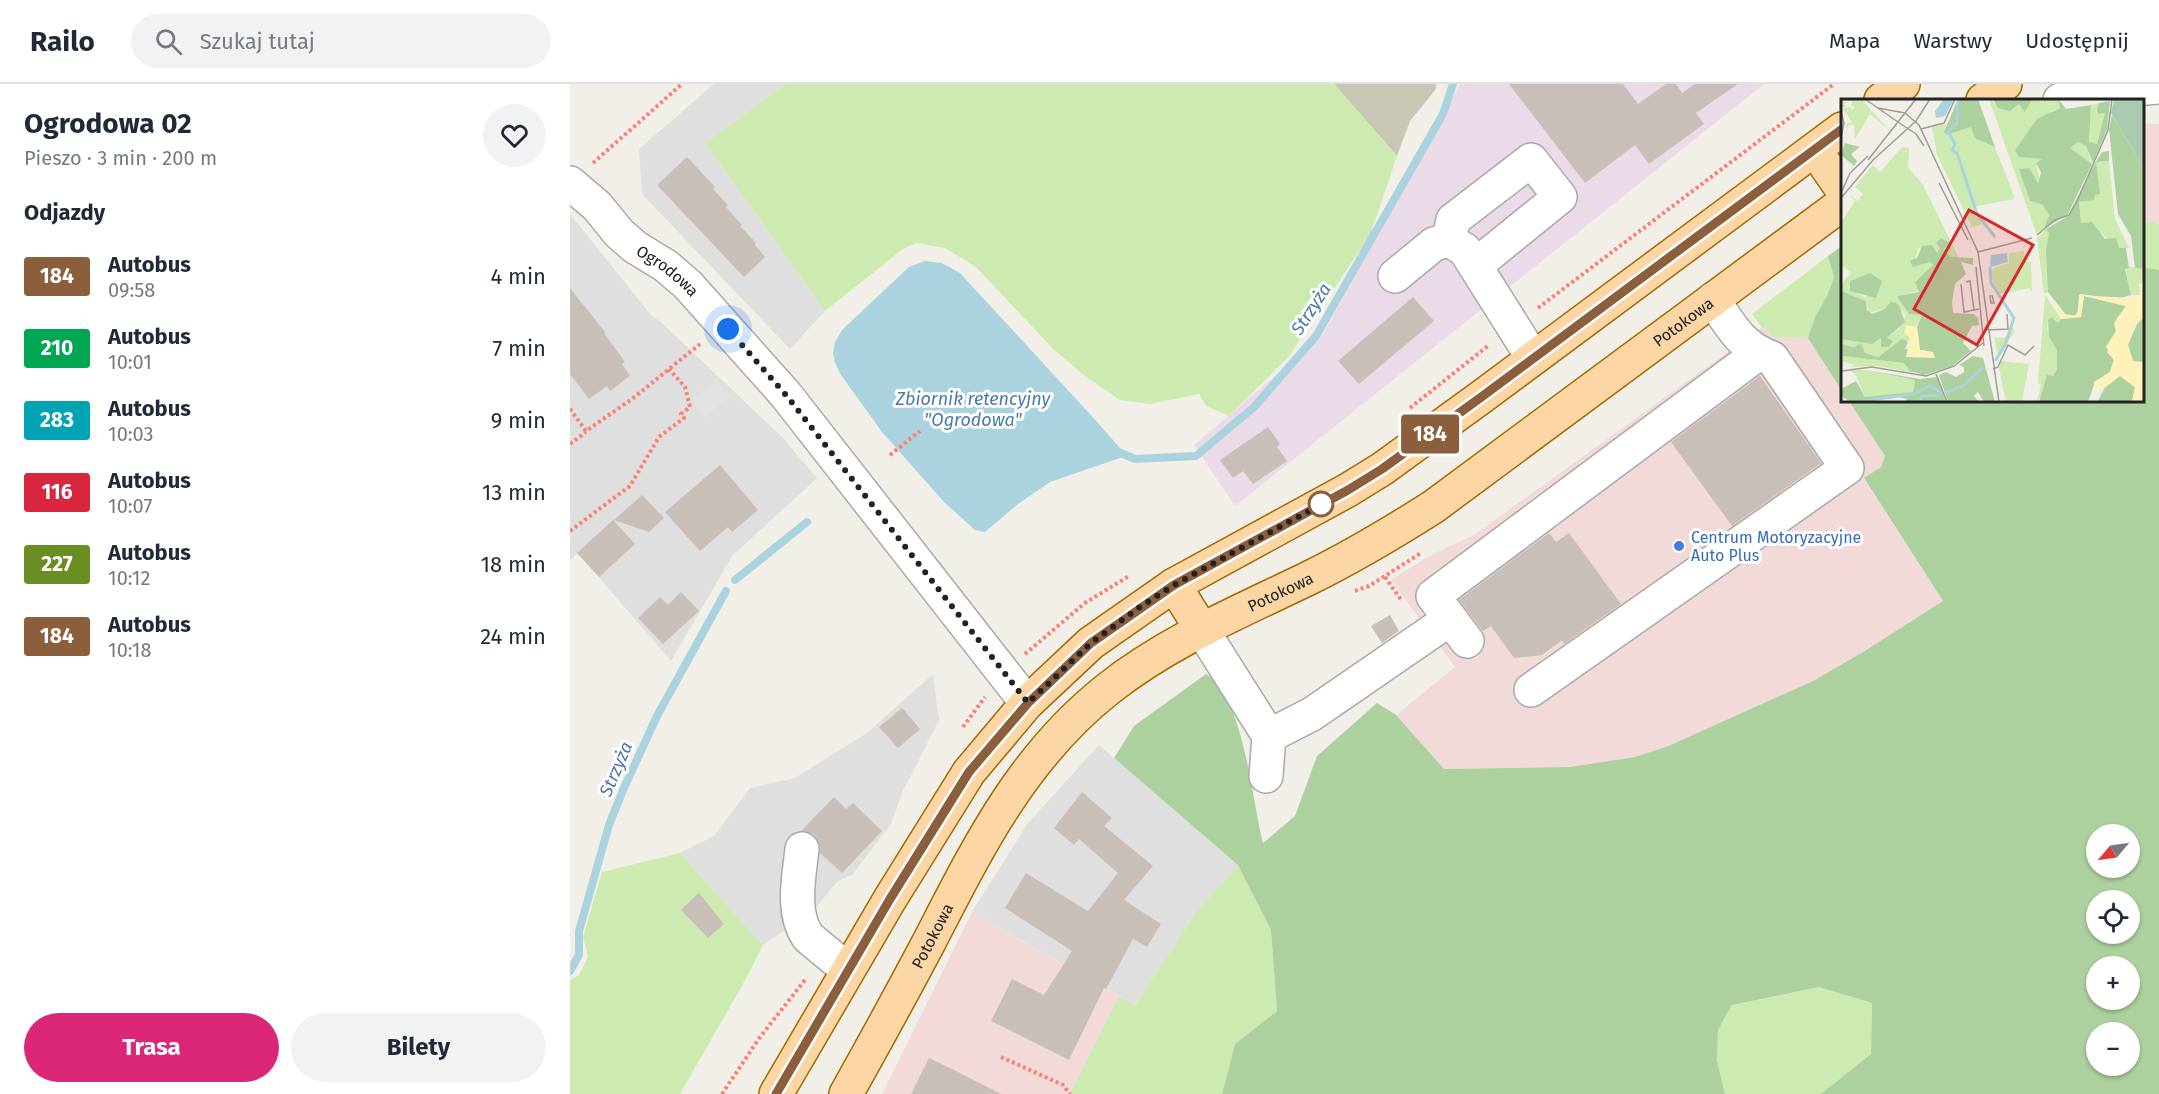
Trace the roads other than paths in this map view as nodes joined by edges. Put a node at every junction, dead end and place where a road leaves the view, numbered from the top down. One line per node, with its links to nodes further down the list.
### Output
1 (1903, 84): 5 (main road)
2 (2005, 84): 6 (main road)
3 (2122, 84): 4 (street); 7 (street)
4 (2159, 87)
5 (1882, 99)
6 (1984, 99)
7 (2064, 99)
8 (1841, 130): 9 (main road)
9 (1815, 150): 11 (main road); 18 (main road)
10 (570, 183): 22 (street, Ogrodowa)
11 (1841, 188)
12 (1841, 205): 16 (main road, Potokowa)
13 (1449, 240): 14 (street); 14 (street); 15 (street)
14 (1476, 265): 18 (street)
15 (1395, 276)
16 (1713, 299): 17 (street); 20 (main road, Potokowa)
17 (1759, 353): 21 (street); 23 (street)
18 (1533, 358): 19 (main road)
19 (1174, 585): 20 (main road); 22 (main road)
20 (1202, 630): 23 (street); 28 (main road, Potokowa)
21 (1531, 690)
22 (1028, 703): 26 (main road)
23 (1269, 736): 24 (street)
24 (1266, 776)
25 (802, 849): 26 (street)
26 (848, 970): 27 (main road)
27 (776, 1094)
28 (846, 1094)

